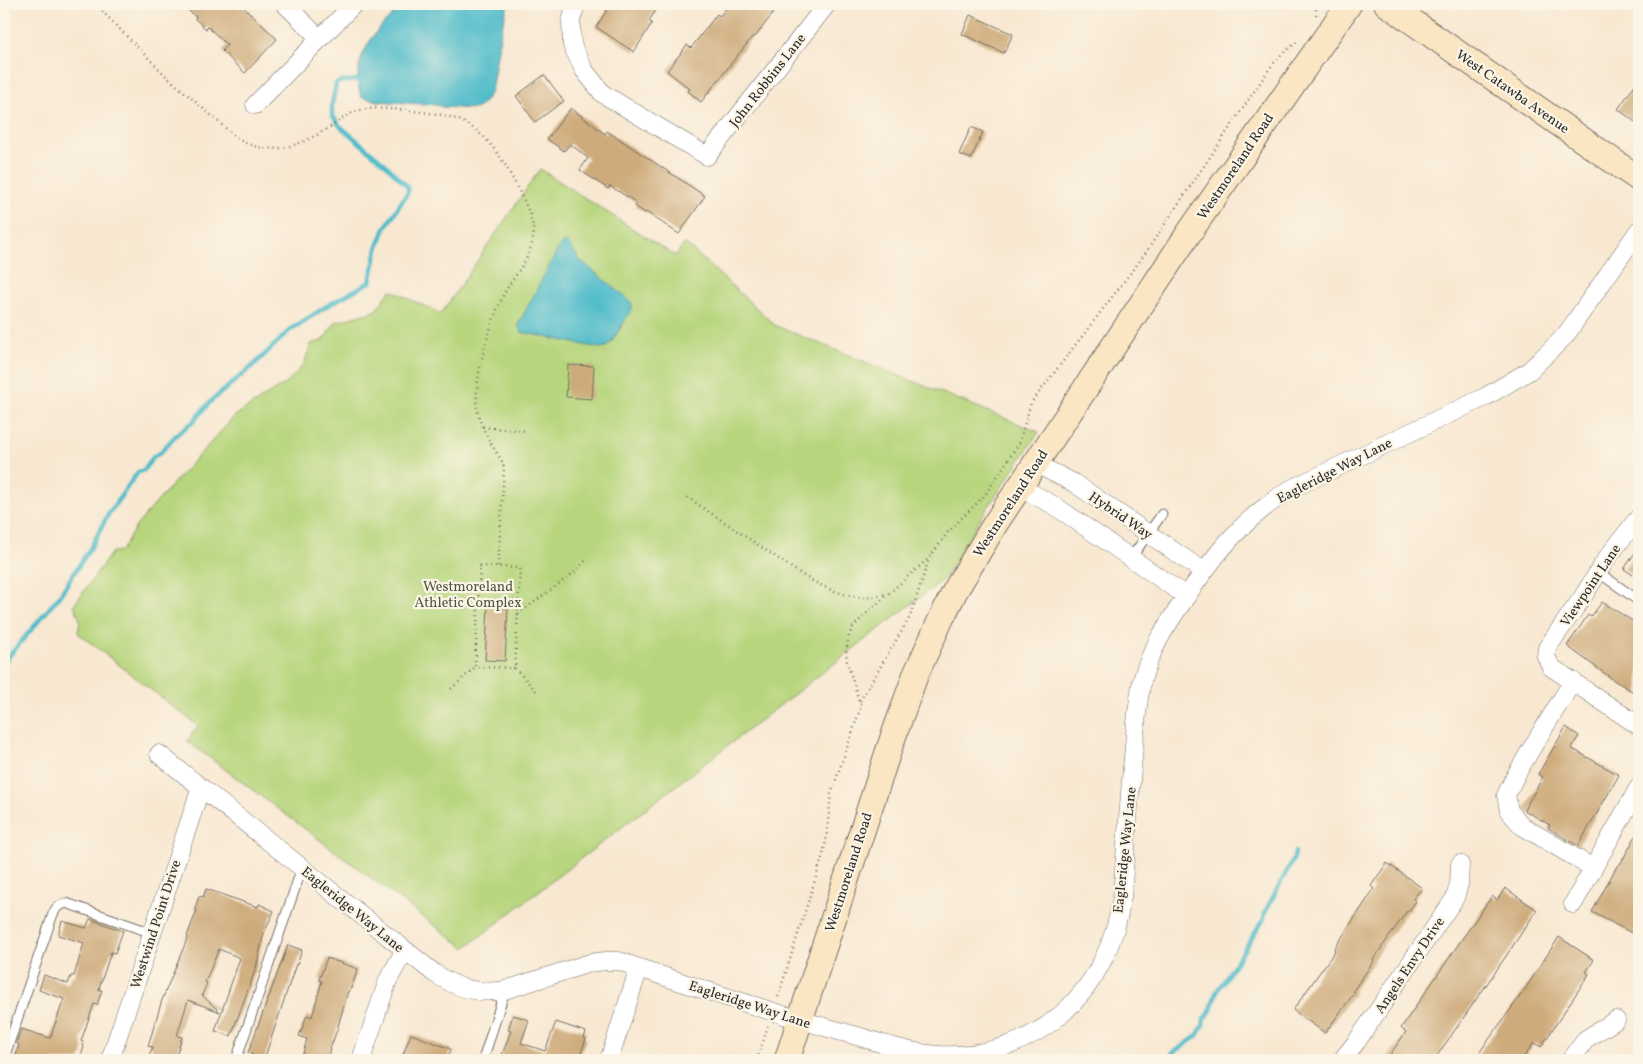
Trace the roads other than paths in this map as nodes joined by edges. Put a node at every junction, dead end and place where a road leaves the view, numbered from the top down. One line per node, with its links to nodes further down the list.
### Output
1 (285, 4): 7 (street)
2 (354, 4): 7 (street)
3 (576, 4): 4 (street, John Robbins Lane)
4 (827, 4)
5 (1349, 4): 11 (street, Westmoreland Road)
6 (1387, 4): 9 (street, West Catawba Avenue)
7 (320, 39): 8 (street)
8 (255, 105)
9 (1639, 179)
10 (1639, 230): 17 (street, Eagleridge Way Lane)
11 (1036, 464): 12 (street, Westmoreland Road); 15 (street, Hybrid Way)
12 (1020, 487): 16 (street); 34 (street, Westmoreland Road)
13 (1162, 514): 15 (lane)
14 (1639, 517): 18 (street, Viewpoint Lane)
15 (1148, 533): 16 (lane); 17 (street, Hybrid Way)
16 (1132, 558): 19 (street)
17 (1203, 571): 19 (street, Eagleridge Way Lane)
18 (1598, 572): 20 (lane); 21 (street, Viewpoint Lane)
19 (1186, 596): 36 (street, Eagleridge Way Lane)
20 (1639, 601)
21 (1573, 681): 22 (street); 28 (street)
22 (1639, 726)
23 (159, 754): 24 (street, Eagleridge Way Lane)
24 (201, 787): 27 (street, Eagleridge Way Lane); 30 (street, Westwind Point Drive)
25 (1639, 788): 28 (street)
26 (1460, 864): 38 (street, Angels Envy Drive)
27 (302, 868): 31 (street, Eagleridge Way Lane); 40 (lane)
28 (1593, 868): 29 (street)
29 (1573, 904)
30 (152, 933): 37 (lane); 39 (street, Westwind Point Drive)
31 (405, 950): 33 (street, Eagleridge Way Lane); 41 (street)
32 (639, 968): 33 (street, Eagleridge Way Lane); 34 (street, Eagleridge Way Lane); 43 (street)
33 (505, 990): 42 (lane)
34 (800, 1020): 36 (street, Eagleridge Way Lane); 44 (street, Westmoreland Road)
35 (1616, 1020): 45 (street)
36 (987, 1056)
37 (4, 1058)
38 (1346, 1059)
39 (110, 1060)
40 (236, 1060)
41 (361, 1060)
42 (483, 1060)
43 (608, 1060)
44 (787, 1060)
45 (1571, 1060)

